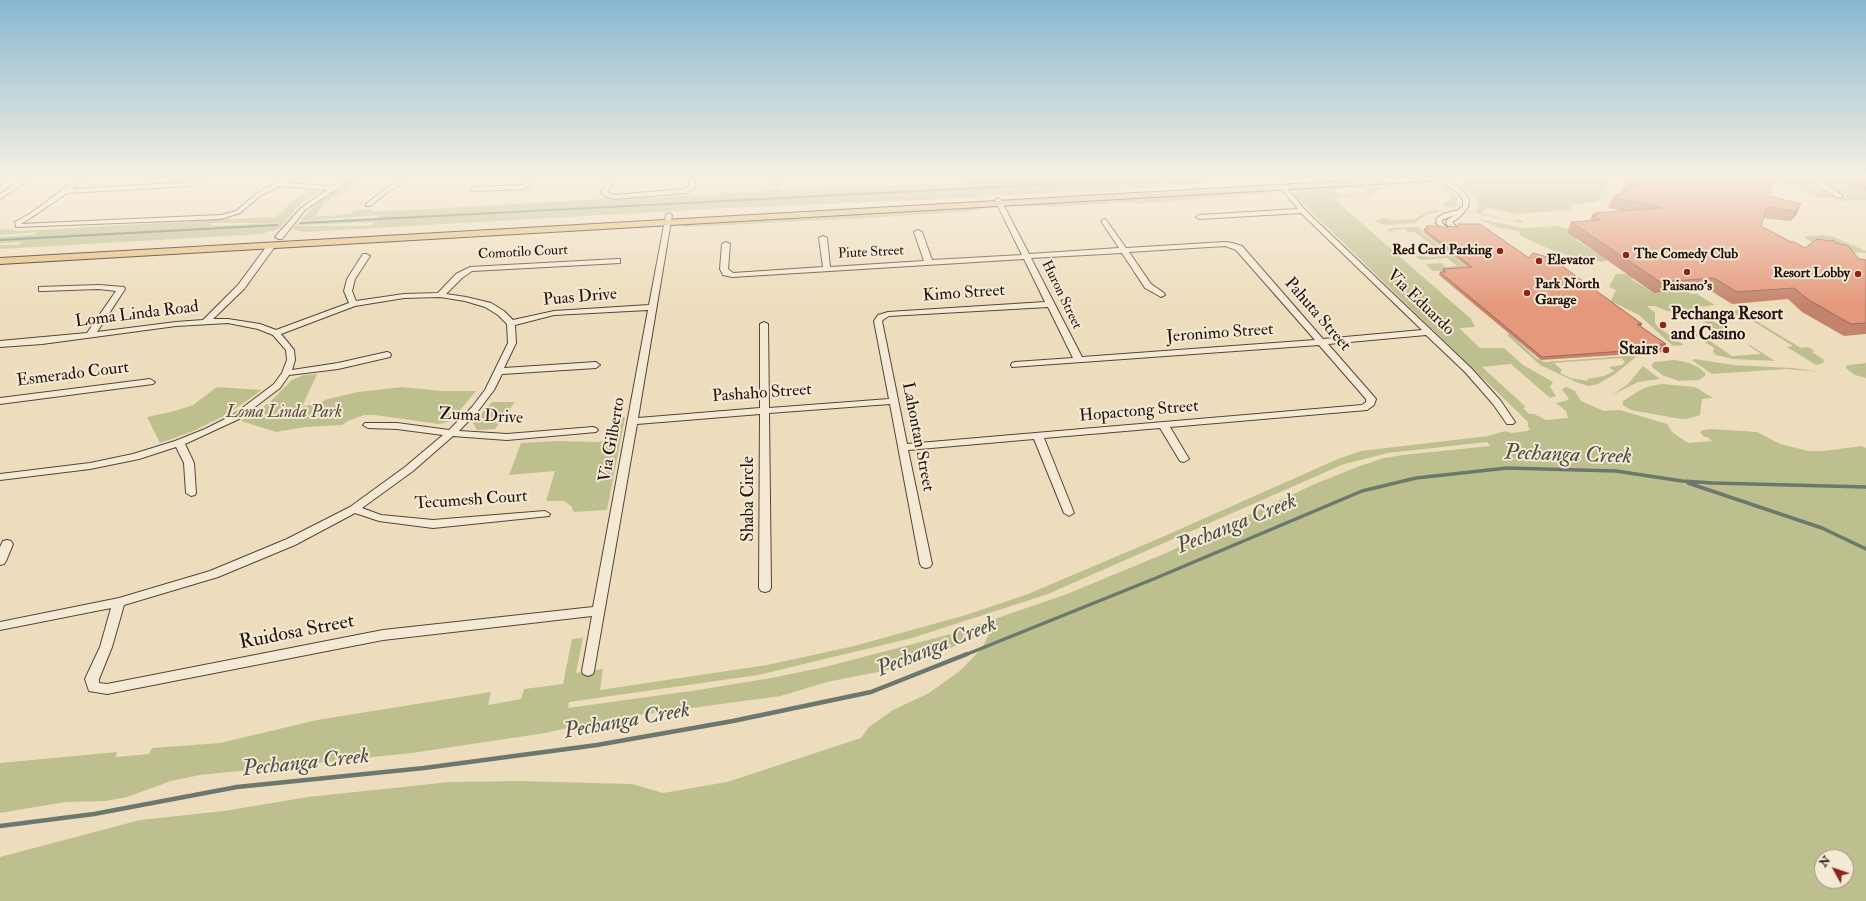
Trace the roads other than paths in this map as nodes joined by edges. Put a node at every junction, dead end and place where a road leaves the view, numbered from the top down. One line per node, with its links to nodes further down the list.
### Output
1 (22, 220): 2 (street)
2 (168, 220)
3 (294, 220): 15 (street)
4 (645, 220): 15 (main road)
5 (652, 220): 18 (main road)
6 (668, 220): 33 (street, Via Gilberto)
7 (1010, 220): 23 (street, Huron Street)
8 (1312, 220): 38 (street, Via Eduardo)
9 (1440, 220): 12 (street)
10 (1451, 220): 13 (street)
11 (1104, 221): 19 (street)
12 (1444, 228)
13 (1453, 228)
14 (918, 232): 26 (street)
15 (279, 237): 18 (main road); 21 (main road)
16 (823, 238): 27 (street)
17 (726, 244): 27 (street, Piute Street)
18 (272, 245): 24 (main road); 35 (street)
19 (1123, 250): 20 (street, Piute Street); 23 (street, Piute Street); 30 (street)
20 (1242, 251): 41 (street, Pahuta Street)
21 (0, 254)
22 (366, 256): 31 (street)
23 (1028, 257): 26 (street, Piute Street); 32 (street, Huron Street)
24 (0, 261)
25 (617, 261): 29 (street, Comotilo Court)
26 (929, 263): 27 (street, Piute Street)
27 (827, 269)
28 (42, 289): 40 (street)
29 (440, 295): 31 (street); 36 (street)
30 (1161, 295)
31 (353, 304): 39 (street)
32 (1049, 304): 34 (street, Kimo Street); 44 (street, Huron Street)
33 (652, 307): 36 (street, Puas Drive); 54 (street, Via Gilberto)
34 (881, 317): 52 (street, Lahontan Street)
35 (206, 322): 39 (street, Loma Linda Road); 40 (street, Loma Linda Road)
36 (511, 323): 47 (street)
37 (764, 324): 53 (street, Shaba Circle)
38 (1428, 332): 41 (street, Jeronimo Street); 55 (street, Via Eduardo)
39 (276, 334): 48 (street)
40 (90, 335): 42 (street, Loma Linda Road)
41 (1321, 342): 44 (street, Jeronimo Street); 50 (street, Pahuta Street)
42 (0, 344)
43 (387, 355): 48 (street)
44 (1078, 359): 46 (street, Jeronimo Street)
45 (596, 365): 47 (street)
46 (1015, 365)
47 (499, 371): 59 (street)
48 (286, 373): 61 (street)
49 (150, 382): 51 (street, Esmerado Court)
50 (1371, 399): 57 (street, Hopactong Street)
51 (0, 401)
52 (894, 401): 53 (street, Pashaho Street); 62 (street, Lahontan Street)
53 (764, 409): 54 (street, Pashaho Street); 72 (street, Shaba Circle)
54 (632, 421): 74 (street, Via Gilberto)
55 (1510, 422)
56 (368, 425): 59 (street, Zuma Drive)
57 (1164, 426): 60 (street, Hopactong Street); 63 (street)
58 (593, 430): 59 (street, Zuma Drive)
59 (451, 433): 66 (street)
60 (1038, 436): 62 (street, Hopactong Street); 67 (street)
61 (179, 443): 64 (street); 65 (street)
62 (904, 447): 71 (street, Lahontan Street)
63 (1184, 459)
64 (0, 477)
65 (191, 493)
66 (354, 509): 68 (street, Tecumesh Court); 73 (street)
67 (1069, 513)
68 (545, 514)
69 (7, 544): 70 (street)
70 (0, 561)
71 (926, 564)
72 (765, 588)
73 (119, 602): 74 (street, Ruidosa Street); 75 (street)
74 (599, 611): 76 (street, Via Gilberto)
75 (0, 626)
76 (588, 672)

